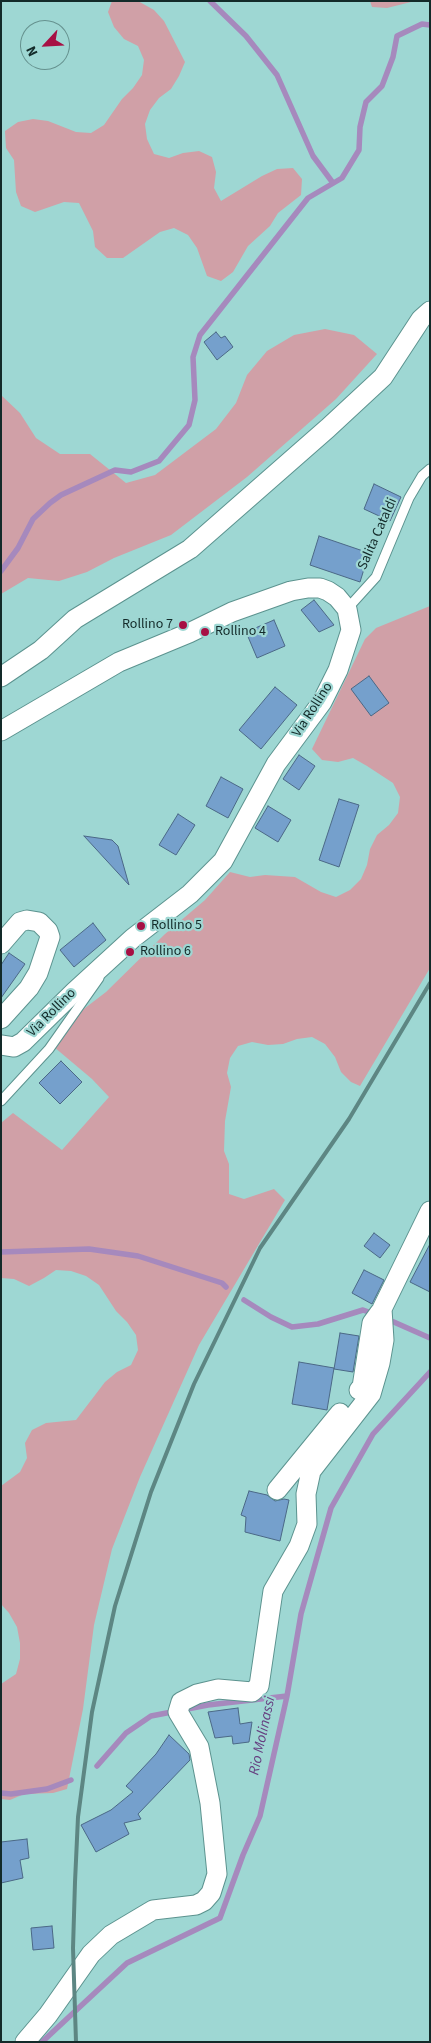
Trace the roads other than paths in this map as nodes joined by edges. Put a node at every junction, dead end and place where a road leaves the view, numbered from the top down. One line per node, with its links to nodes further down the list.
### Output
1 (430, 311): 4 (street)
2 (430, 469): 3 (lane, Salita Cataldi)
3 (348, 609): 5 (street); 7 (street, Via Rollino)
4 (1, 677)
5 (1, 731)
6 (1, 944): 8 (street)
7 (102, 966): 9 (street, Via Rollino); 10 (lane)
8 (1, 1019)
9 (1, 1045)
10 (1, 1101)
11 (430, 1211): 12 (street)
12 (382, 1309): 13 (street); 14 (street)
13 (277, 1490)
14 (25, 2042)

